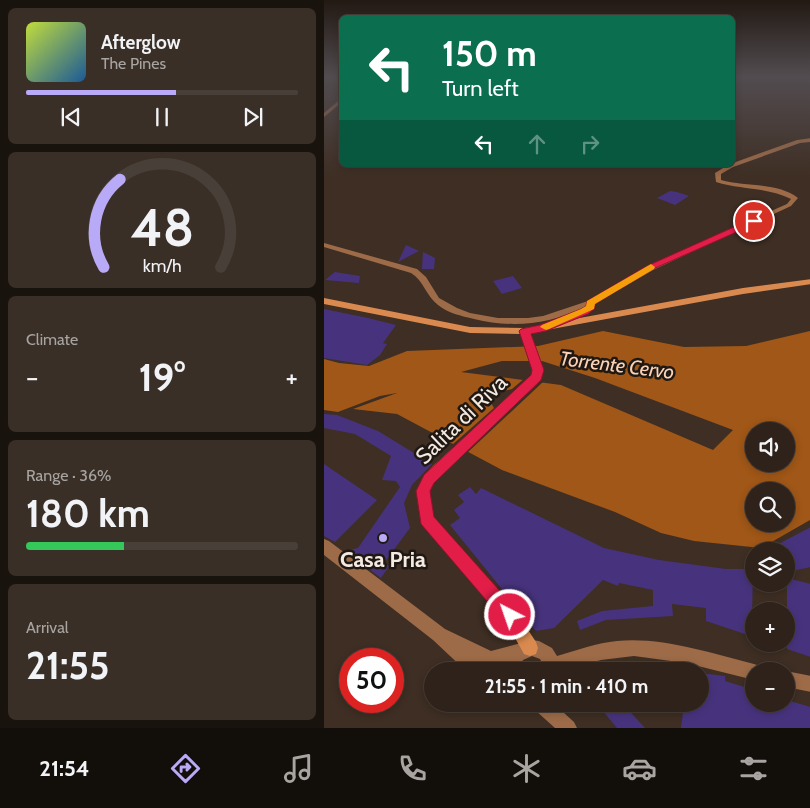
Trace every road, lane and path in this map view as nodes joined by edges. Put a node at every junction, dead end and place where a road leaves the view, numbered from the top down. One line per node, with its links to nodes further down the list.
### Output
1 (810, 140): 2 (street)
2 (735, 164)
3 (727, 167): 7 (street)
4 (324, 245): 7 (street)
5 (810, 281): 8 (main road)
6 (324, 301): 9 (main road)
7 (586, 304): 8 (street)
8 (542, 328): 9 (main road)
9 (526, 335): 12 (main road, Salita di Riva)
10 (324, 546): 11 (street)
11 (439, 634): 12 (street); 13 (street)
12 (524, 651): 14 (street); 15 (street)
13 (468, 662)
14 (512, 662)
15 (551, 662)
16 (567, 662): 17 (street)
17 (745, 670)
18 (795, 681): 19 (street)
19 (810, 684)
20 (550, 712): 21 (street)
21 (568, 728)

